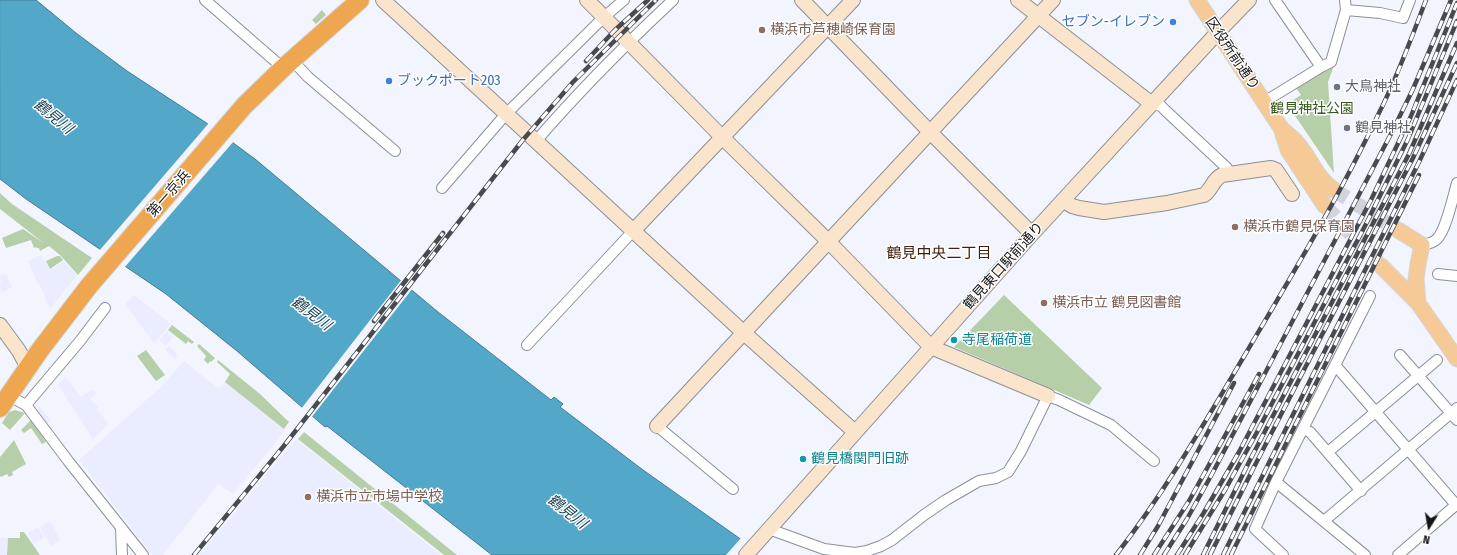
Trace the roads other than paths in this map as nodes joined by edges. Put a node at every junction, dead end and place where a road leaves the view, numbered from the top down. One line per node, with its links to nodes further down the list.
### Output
1 (205, 0): 21 (street)
2 (360, 0): 21 (highway, 第一京浜)
3 (383, 0): 25 (street)
4 (587, 0): 17 (street)
5 (624, 0): 17 (street)
6 (672, 0): 20 (street)
7 (802, 0): 18 (street)
8 (853, 0): 18 (street)
9 (1018, 0): 16 (street)
10 (1054, 0): 16 (street)
11 (1197, 0): 19 (main road, 区役所前通り)
12 (1249, 0): 19 (street, 鶴見東口駅前通り)
13 (1275, 0): 22 (street)
14 (1410, 0): 15 (street)
15 (1345, 5): 22 (street)
16 (1039, 15): 24 (street); 27 (street)
17 (604, 16): 20 (street); 25 (street)
18 (828, 27): 27 (street); 28 (street)
19 (1218, 32): 23 (main road, 区役所前通り); 24 (street, 鶴見東口駅前通り)
20 (628, 41): 28 (street); 29 (street)
21 (287, 64): 30 (street); 57 (highway, 第一京浜)
22 (1321, 67): 23 (street)
23 (1264, 102): 26 (main road, 区役所前通り)
24 (1152, 104): 31 (street); 36 (street, 鶴見東口駅前通り)
25 (506, 114): 29 (street); 33 (street)
26 (1281, 128): 34 (main road, 区役所前通り); 37 (main road, 区役所前通り)
27 (930, 132): 40 (street); 41 (street)
28 (723, 138): 38 (street); 41 (street)
29 (536, 141): 38 (street)
30 (395, 151)
31 (1227, 174): 35 (street); 36 (street)
32 (1457, 183): 42 (street)
33 (442, 188)
34 (1334, 190)
35 (1292, 194)
36 (1063, 200): 40 (street, 鶴見東口駅前通り)
37 (1325, 206)
38 (634, 230): 50 (street); 51 (street)
39 (1398, 230): 42 (main road)
40 (1032, 234): 52 (street, 鶴見東口駅前通り)
41 (828, 242): 50 (street); 52 (street)
42 (1422, 245): 47 (main road)
43 (1381, 266): 47 (main road)
44 (1438, 274): 45 (street)
45 (1457, 276)
46 (1370, 296): 56 (street)
47 (1418, 303): 54 (main road)
48 (105, 308): 61 (street)
49 (0, 325): 57 (street)
50 (744, 333): 64 (street); 66 (street)
51 (527, 345)
52 (931, 348): 59 (street); 66 (street, 鶴見東口駅前通り)
53 (1400, 355): 58 (street)
54 (1457, 359)
55 (1437, 360): 58 (street)
56 (1335, 365): 62 (street); 65 (street)
57 (28, 368): 60 (highway, 第一京浜)
58 (1419, 376): 62 (street); 63 (street)
59 (1048, 396): 69 (street); 76 (street)
60 (3, 399): 61 (street)
61 (26, 405): 75 (street)
62 (1376, 412): 67 (street); 68 (street)
63 (1455, 414): 67 (street)
64 (657, 426): 71 (street)
65 (1304, 428): 68 (street); 70 (street)
66 (855, 432): 76 (street, 鶴見東口駅前通り)
67 (1409, 450): 72 (street); 73 (street)
68 (1328, 452): 72 (street)
69 (1154, 461)
70 (1276, 482): 74 (street); 80 (street)
71 (733, 489)
72 (1361, 491): 74 (street)
73 (1457, 505): 82 (street)
74 (1324, 522): 81 (street)
75 (122, 528): 77 (street); 78 (street)
76 (766, 532): 79 (street, 鶴見東口駅前通り)
77 (122, 555)
78 (143, 555)
79 (746, 555)
80 (1283, 555)
81 (1365, 555)
82 (1398, 555)

